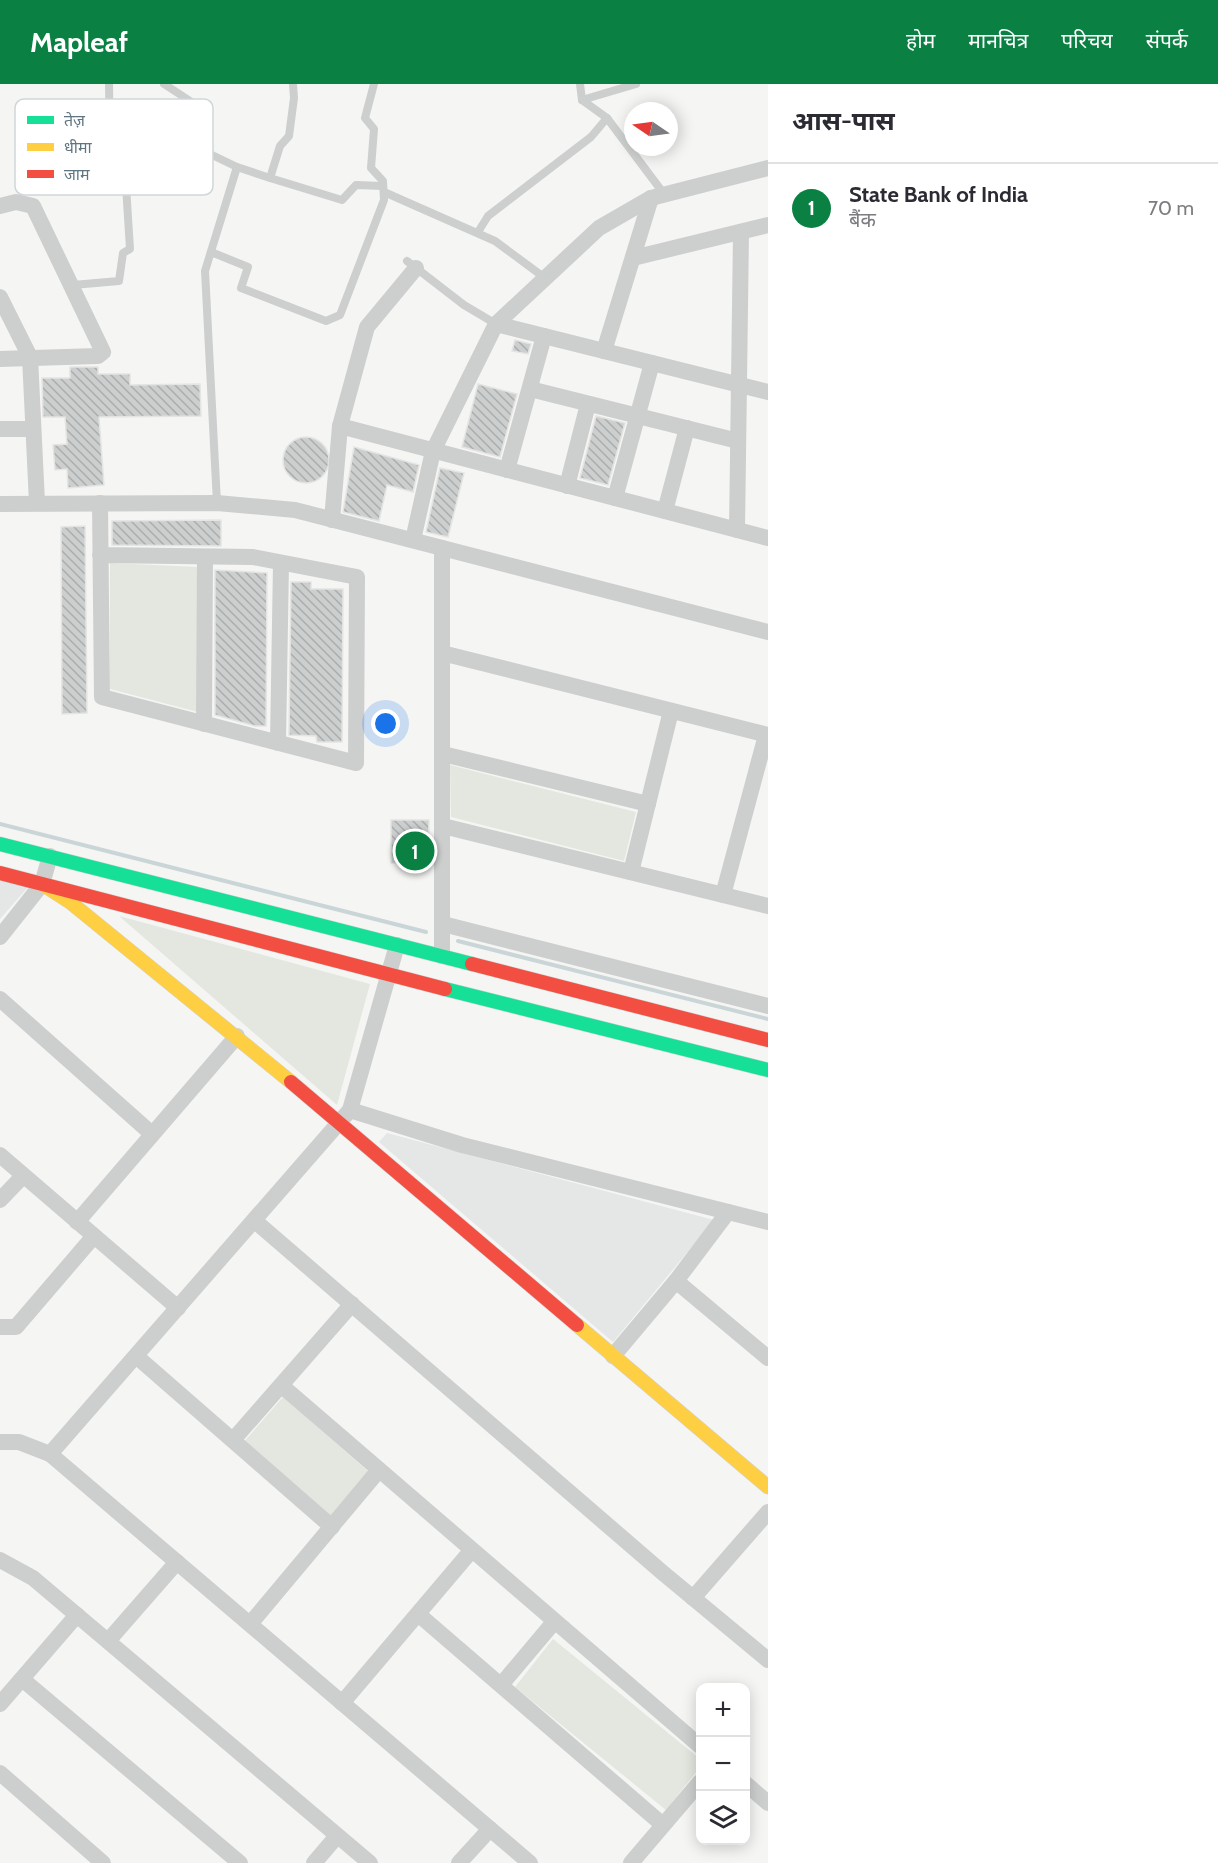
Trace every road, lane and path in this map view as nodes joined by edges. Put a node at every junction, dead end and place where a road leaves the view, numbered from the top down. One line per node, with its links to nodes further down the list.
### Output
1 (109, 84): 7 (lane)
2 (164, 84): 8 (lane)
3 (292, 84): 14 (lane)
4 (374, 84): 15 (lane)
5 (580, 84): 9 (lane)
6 (636, 84): 9 (lane)
7 (109, 99)
8 (187, 99)
9 (582, 100): 10 (lane)
10 (608, 118): 17 (lane); 20 (lane)
11 (213, 155): 12 (lane)
12 (237, 167): 14 (lane); 22 (lane)
13 (768, 168): 17 (street)
14 (270, 178): 15 (lane)
15 (383, 189): 20 (lane); 22 (lane)
16 (126, 195): 26 (lane)
17 (658, 196): 23 (street); 25 (street)
18 (0, 206): 26 (street)
19 (768, 225): 21 (street)
20 (478, 232): 25 (lane)
21 (741, 232): 23 (street); 34 (street)
22 (211, 252): 50 (lane)
23 (633, 258): 30 (street)
24 (411, 265): 28 (lane); 39 (street)
25 (546, 278): 28 (street)
26 (73, 285): 31 (street)
27 (0, 297): 31 (street)
28 (496, 324): 29 (street); 44 (street)
29 (544, 336): 30 (street); 35 (street)
30 (604, 351): 33 (street)
31 (30, 357): 32 (street); 42 (street)
32 (0, 359)
33 (652, 363): 34 (street); 38 (street)
34 (739, 384): 36 (street); 43 (street)
35 (530, 389): 37 (street); 45 (street)
36 (768, 392)
37 (588, 404): 38 (street); 46 (street)
38 (638, 416): 40 (street); 47 (street)
39 (340, 426): 44 (street); 53 (street)
40 (687, 428): 43 (street); 52 (street)
41 (0, 429): 42 (street)
42 (33, 429): 48 (street)
43 (738, 441): 54 (street)
44 (433, 451): 45 (street); 56 (street)
45 (507, 470): 46 (street)
46 (567, 486): 47 (street)
47 (615, 498): 52 (street)
48 (37, 503): 49 (street); 51 (street)
49 (100, 503): 50 (street); 58 (street)
50 (217, 503): 53 (street)
51 (0, 504)
52 (665, 511): 54 (street)
53 (332, 520): 56 (street)
54 (737, 530): 55 (street)
55 (768, 538)
56 (413, 540): 57 (street)
57 (442, 548): 61 (street); 62 (street)
58 (100, 555): 59 (street); 64 (street)
59 (206, 557): 60 (street); 64 (street)
60 (282, 563): 66 (street); 66 (street)
61 (768, 632)
62 (442, 653): 63 (street); 67 (street)
63 (671, 711): 65 (street); 68 (street)
64 (204, 724): 66 (street)
65 (767, 735): 75 (street)
66 (278, 743)
67 (443, 754): 68 (street); 69 (street)
68 (648, 804): 72 (street)
69 (443, 826): 72 (street); 77 (street)
70 (0, 844): 71 (street)
71 (50, 856): 74 (street); 79 (street)
72 (630, 872): 75 (street)
73 (0, 873): 74 (street)
74 (42, 884): 78 (street); 81 (street); 84 (street)
75 (723, 896): 76 (street)
76 (768, 906)
77 (443, 924): 80 (street); 83 (street)
78 (0, 937)
79 (397, 945): 80 (street); 81 (street)
80 (442, 957): 85 (street)
81 (390, 975): 86 (street); 87 (street)
82 (0, 999): 89 (street)
83 (768, 1006)
84 (237, 1036): 88 (street); 89 (street)
85 (768, 1040)
86 (768, 1070)
87 (350, 1110): 88 (street); 93 (street)
88 (339, 1123): 94 (street); 103 (street)
89 (152, 1134): 95 (street)
90 (0, 1155): 91 (street)
91 (23, 1176): 92 (street); 95 (street)
92 (0, 1200)
93 (728, 1212): 96 (street); 98 (street)
94 (255, 1221): 99 (street); 100 (street)
95 (77, 1222): 97 (street)
96 (768, 1222)
97 (94, 1236): 100 (street); 101 (street)
98 (676, 1281): 103 (street); 104 (street)
99 (352, 1304): 105 (street); 116 (street)
100 (178, 1308): 102 (street)
101 (0, 1328)
102 (136, 1356): 106 (street); 108 (street)
103 (613, 1356): 110 (street)
104 (768, 1358)
105 (282, 1386): 106 (street); 109 (street)
106 (232, 1440): 112 (street)
107 (0, 1442): 108 (street)
108 (50, 1454): 115 (street)
109 (379, 1470): 112 (street); 113 (street)
110 (768, 1487)
111 (768, 1512): 116 (street)
112 (332, 1527): 120 (street)
113 (471, 1551): 117 (street); 119 (street)
114 (0, 1560): 118 (street)
115 (177, 1562): 120 (street); 121 (street)
116 (693, 1598): 122 (street)
117 (418, 1614): 124 (street); 125 (street)
118 (77, 1615): 121 (street); 123 (street)
119 (554, 1622): 124 (street); 127 (street)
120 (250, 1624): 125 (street)
121 (108, 1641): 134 (street)
122 (768, 1660)
123 (22, 1679): 126 (street); 136 (street)
124 (501, 1685): 132 (street)
125 (342, 1703): 133 (street)
126 (0, 1704)
127 (696, 1743)
128 (0, 1773): 135 (street)
129 (696, 1787): 132 (street)
130 (750, 1787): 131 (street)
131 (768, 1803)
132 (663, 1825): 141 (street)
133 (490, 1829): 139 (street); 140 (street)
134 (338, 1836): 137 (street); 138 (street)
135 (104, 1863)
136 (240, 1863)
137 (314, 1863)
138 (369, 1863)
139 (459, 1863)
140 (530, 1863)
141 (631, 1863)

